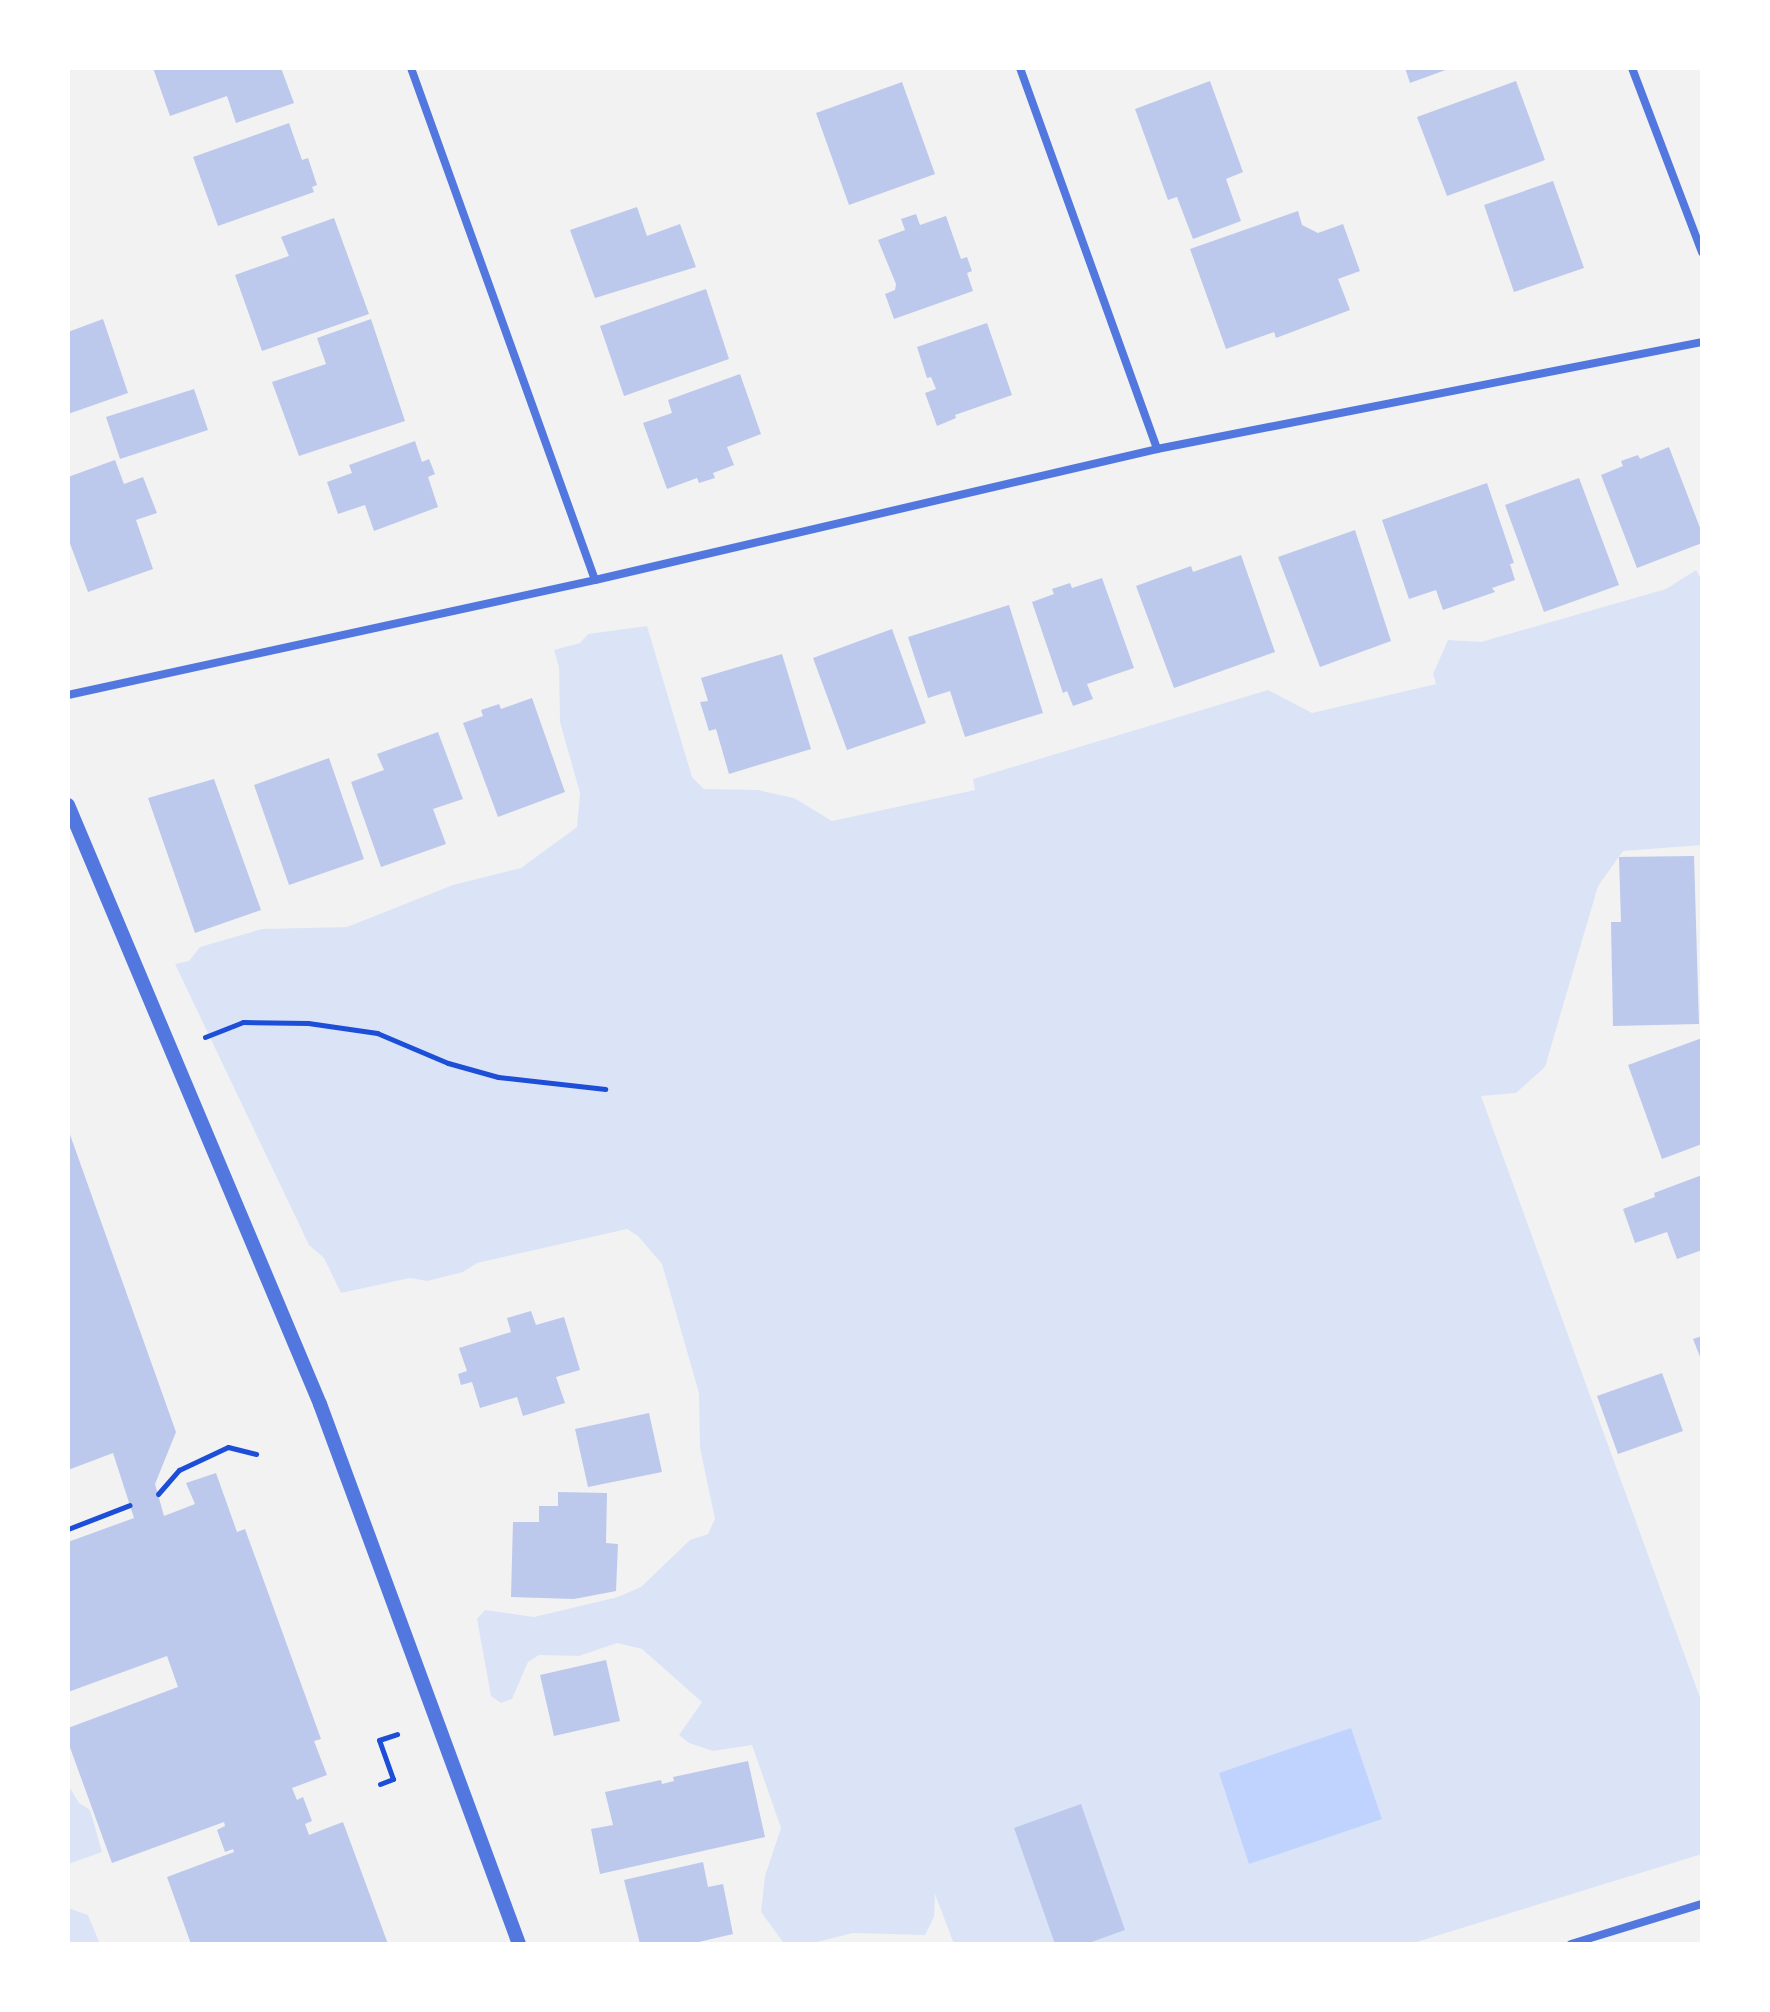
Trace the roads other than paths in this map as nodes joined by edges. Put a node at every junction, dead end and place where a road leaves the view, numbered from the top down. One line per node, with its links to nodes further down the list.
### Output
1 (411, 68): 7 (street)
2 (1020, 68): 6 (street)
3 (1632, 68): 4 (street)
4 (1702, 252)
5 (1702, 342): 6 (street)
6 (1157, 449): 7 (street)
7 (595, 580): 8 (street)
8 (68, 695)
9 (68, 805): 11 (street)
10 (1702, 1904): 12 (street)
11 (519, 1944)
12 (1571, 1944)

